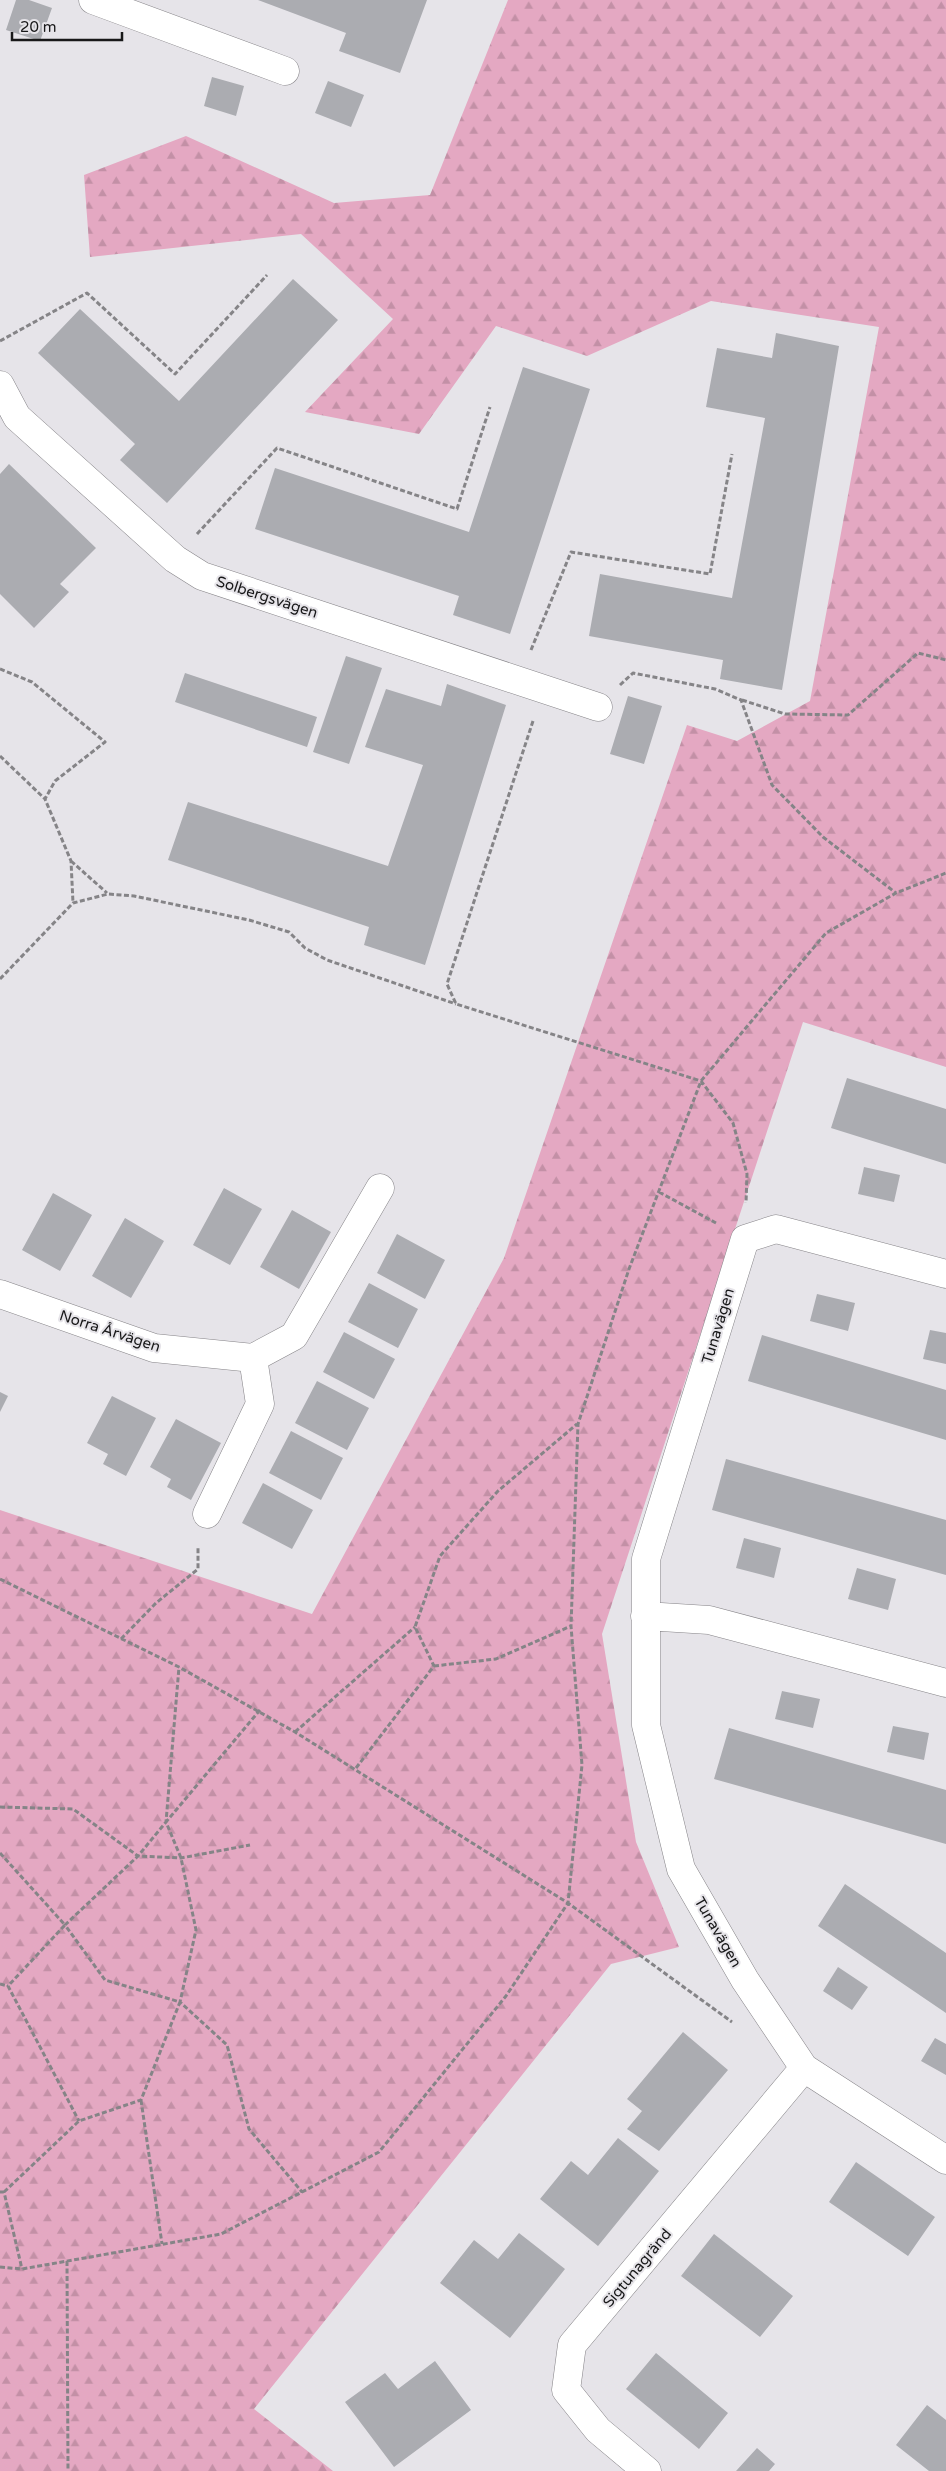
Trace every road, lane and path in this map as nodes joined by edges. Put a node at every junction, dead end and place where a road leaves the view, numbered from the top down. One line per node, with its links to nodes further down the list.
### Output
1 (93, 0): 2 (street)
2 (285, 71)
3 (267, 275): 4 (path)
4 (0, 341)
5 (0, 385): 8 (street, Solbergsvägen)
6 (490, 407): 8 (path)
7 (732, 454): 11 (path)
8 (175, 559): 11 (street, Solbergsvägen)
9 (946, 660): 12 (path)
10 (0, 669): 15 (path)
11 (531, 685): 13 (street, Solbergsvägen); 22 (path)
12 (741, 700): 13 (path); 18 (path)
13 (598, 707)
14 (0, 756): 15 (path)
15 (45, 799): 16 (path)
16 (71, 861): 19 (path); 20 (path)
17 (946, 873): 18 (path)
18 (896, 893): 23 (path)
19 (108, 894): 20 (path); 22 (path)
20 (73, 903): 21 (path)
21 (0, 979)
22 (456, 1004): 23 (path)
23 (701, 1081): 25 (path); 26 (path)
24 (380, 1188): 29 (street)
25 (659, 1192): 26 (path); 30 (path)
26 (745, 1239): 27 (street); 33 (street, Tunavägen)
27 (946, 1274)
28 (0, 1294): 29 (street, Norra Årvägen)
29 (253, 1358): 31 (street)
30 (578, 1424): 34 (path); 35 (path)
31 (207, 1514): 36 (path)
32 (0, 1580): 36 (path)
33 (645, 1616): 39 (street); 55 (street, Tunavägen)
34 (571, 1626): 37 (path); 49 (path)
35 (415, 1627): 37 (path); 41 (path)
36 (120, 1640): 38 (path)
37 (434, 1666): 42 (path)
38 (178, 1667): 40 (path); 44 (path)
39 (946, 1683)
40 (260, 1710): 41 (path); 44 (path)
41 (295, 1732): 42 (path)
42 (356, 1768): 49 (path)
43 (0, 1807): 47 (path)
44 (166, 1822): 47 (path); 48 (path)
45 (250, 1845): 48 (path)
46 (0, 1853): 50 (path)
47 (138, 1856): 48 (path); 50 (path)
48 (181, 1858): 53 (path)
49 (568, 1903): 54 (path); 60 (path)
50 (65, 1925): 52 (path); 53 (path)
51 (0, 1984): 52 (path)
52 (8, 1986): 57 (path)
53 (180, 2002): 56 (path); 60 (path)
54 (734, 2023)
55 (804, 2068): 58 (street, Tunavägen); 66 (street, Sigtunagränd)
56 (141, 2100): 57 (path); 61 (path)
57 (79, 2120): 59 (path)
58 (946, 2160)
59 (2, 2192): 64 (path)
60 (302, 2192): 61 (path)
61 (162, 2244): 62 (path)
62 (66, 2262): 64 (path); 65 (path)
63 (0, 2266): 64 (path)
64 (22, 2269)
65 (68, 2471)
66 (647, 2471)

